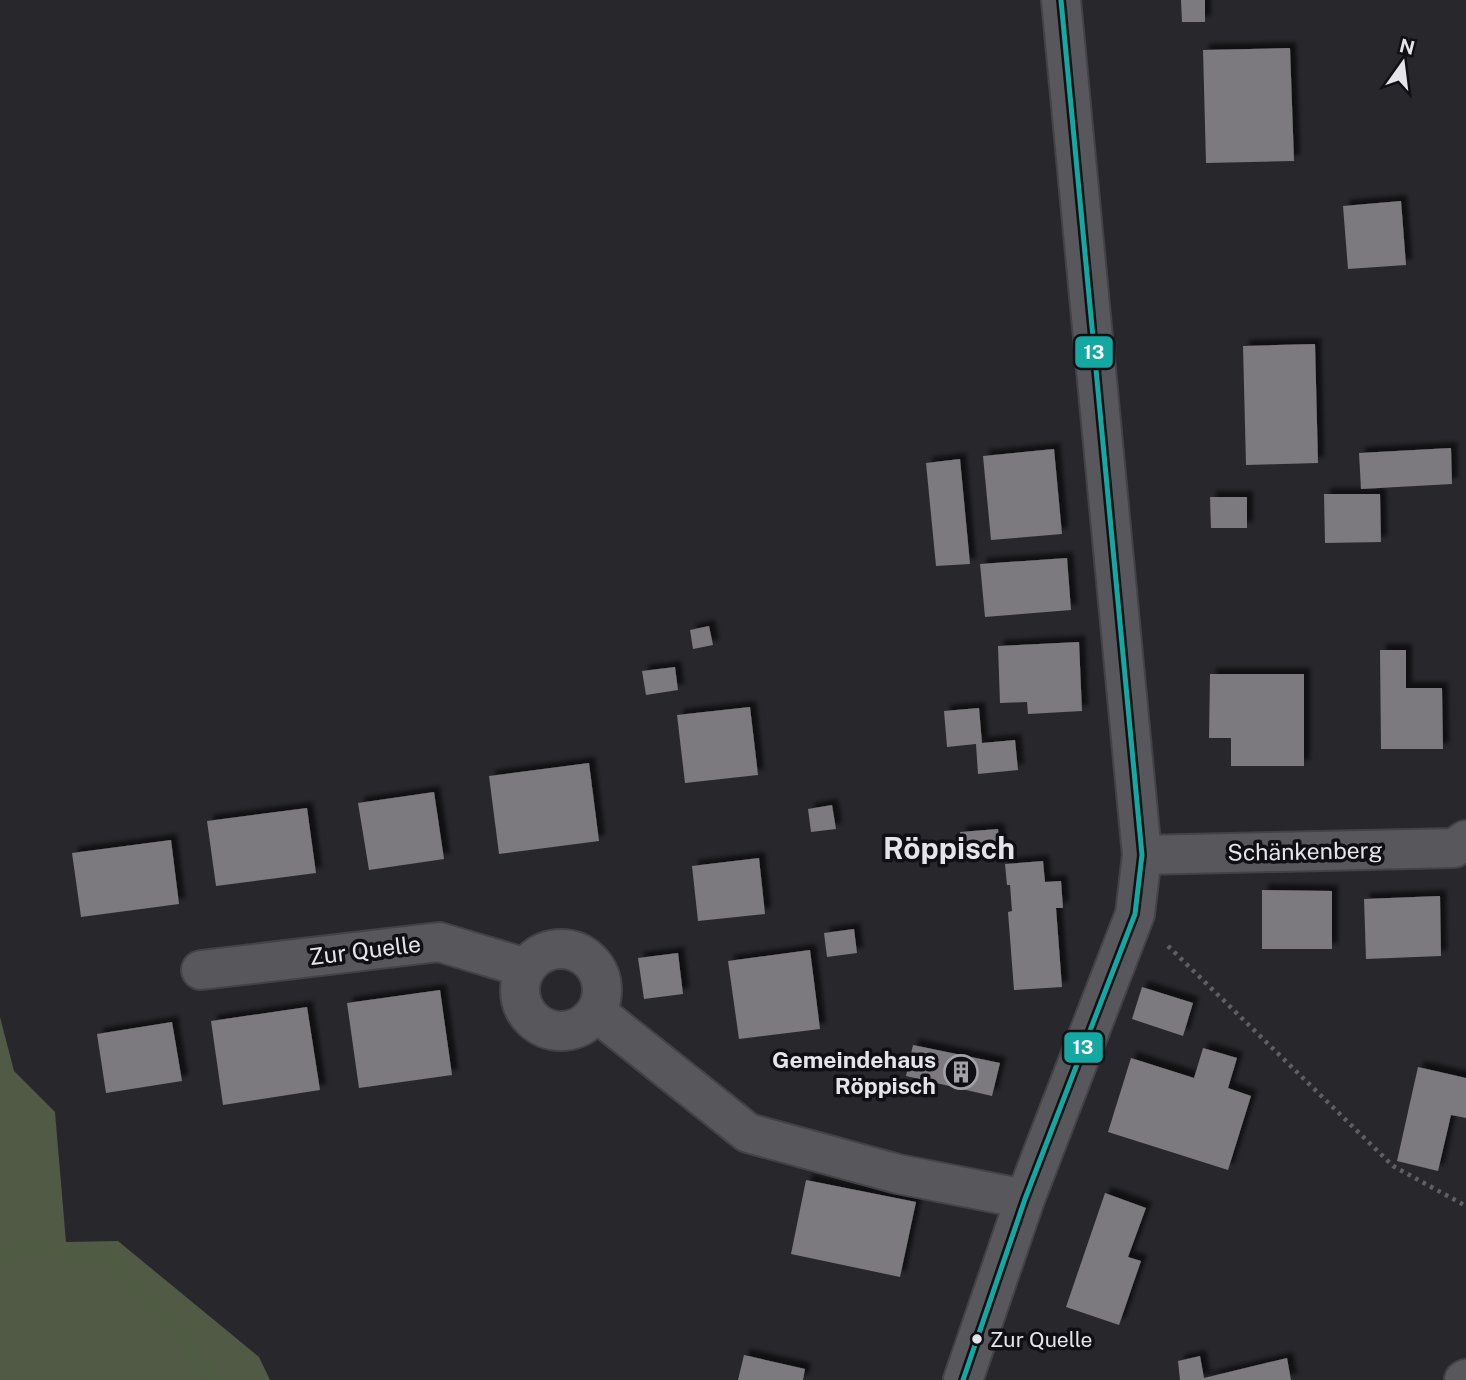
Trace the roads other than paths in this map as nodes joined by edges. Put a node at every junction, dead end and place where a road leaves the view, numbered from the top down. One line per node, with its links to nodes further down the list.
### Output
1 (1061, 0): 3 (street)
2 (1466, 841): 3 (street, Schänkenberg)
3 (1142, 855): 7 (street)
4 (526, 968): 5 (street, Zur Quelle); 6 (street); 6 (street)
5 (201, 970)
6 (596, 1013): 7 (street)
7 (1025, 1199): 8 (street)
8 (963, 1380)

